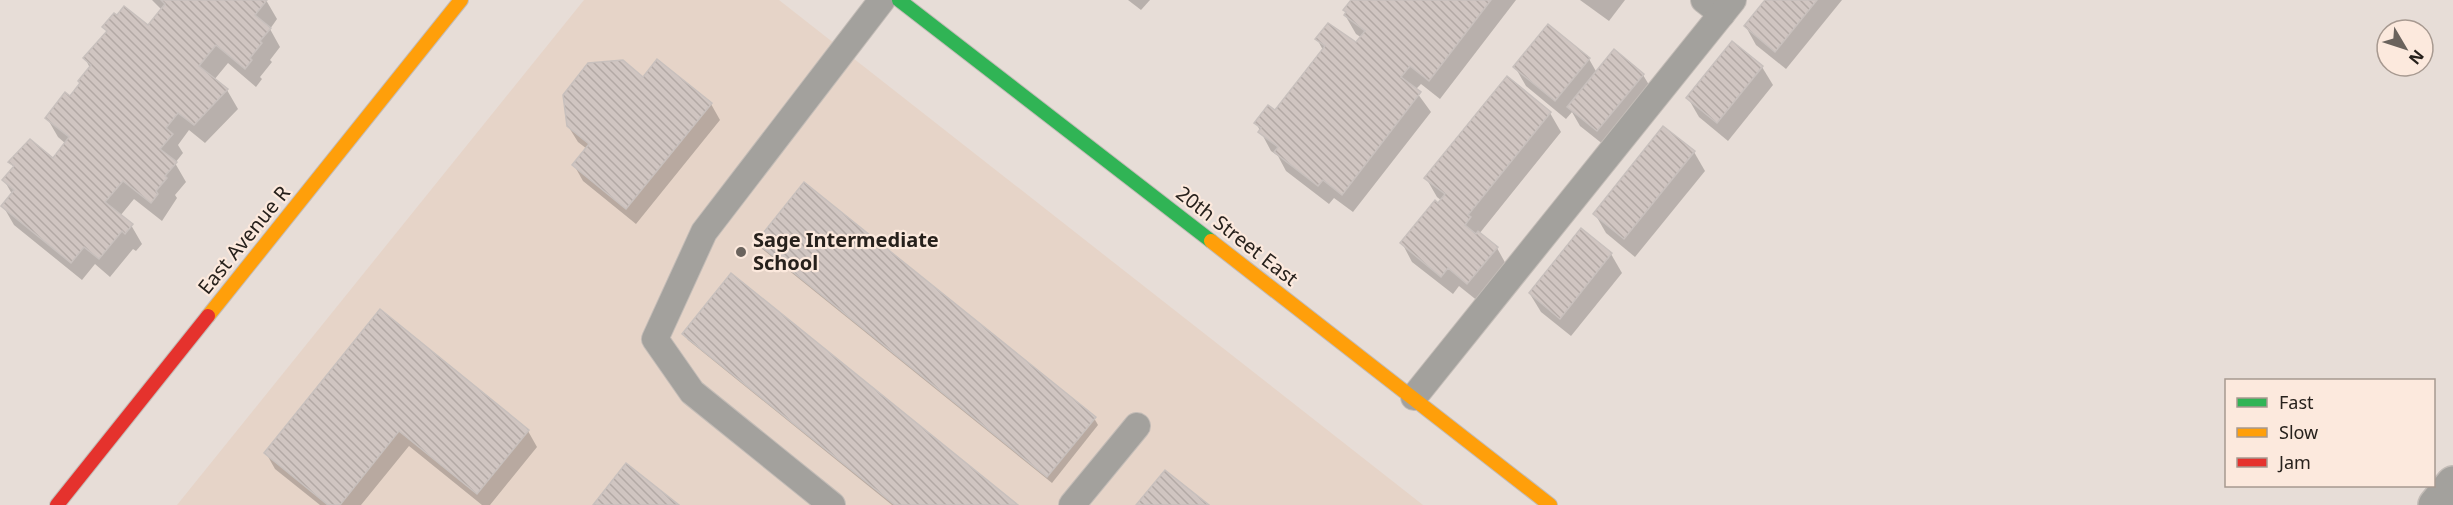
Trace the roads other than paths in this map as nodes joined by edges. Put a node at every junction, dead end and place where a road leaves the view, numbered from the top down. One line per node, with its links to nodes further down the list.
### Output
1 (461, 0): 8 (street, East Avenue R)
2 (882, 0): 9 (lane)
3 (909, 3): 5 (street, 20th Street East)
4 (1720, 5): 5 (lane)
5 (1414, 397): 11 (street, 20th Street East)
6 (1137, 426): 10 (lane)
7 (2453, 483): 12 (street)
8 (57, 505)
9 (832, 505)
10 (1072, 505)
11 (1550, 505)
12 (2435, 505)

